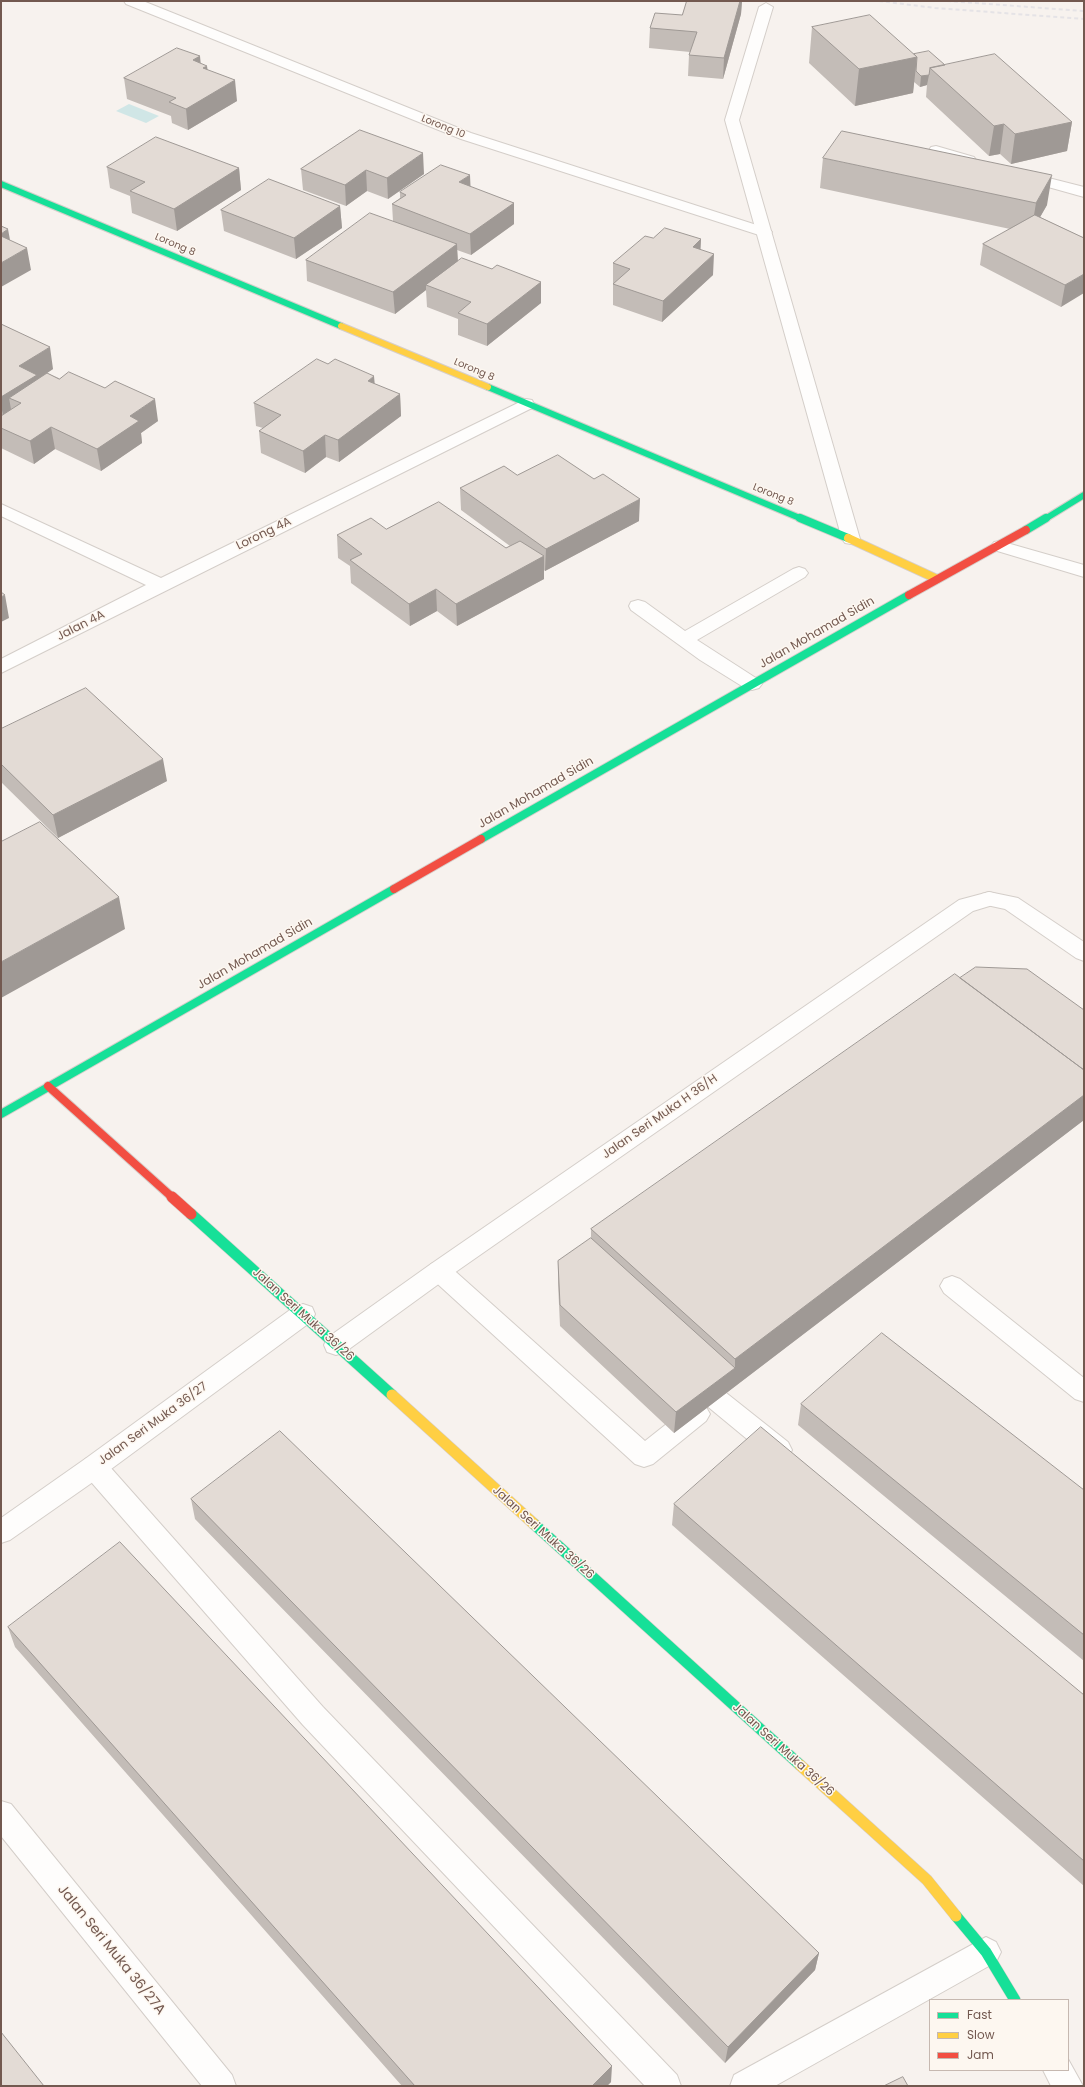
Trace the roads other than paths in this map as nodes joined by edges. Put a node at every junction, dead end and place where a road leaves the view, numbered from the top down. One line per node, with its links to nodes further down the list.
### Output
1 (130, 1): 8 (street, Lorong 10)
2 (766, 6): 8 (street)
3 (936, 150): 4 (street)
4 (980, 163)
5 (1010, 171): 7 (street)
6 (1, 184): 9 (street, Lorong 8)
7 (1084, 192)
8 (764, 232): 12 (street)
9 (526, 404): 12 (street, Lorong 8); 17 (street, Lorong 4A)
10 (1084, 495): 13 (street, Jalan Mohamad Sidin)
11 (1, 509): 17 (street)
12 (851, 539): 16 (street, Lorong 8)
13 (1000, 546): 14 (street); 16 (street, Jalan Mohamad Sidin)
14 (1084, 571)
15 (800, 573): 19 (street)
16 (936, 579): 21 (street, Jalan Mohamad Sidin)
17 (161, 585): 20 (street, Jalan 4A)
18 (638, 606): 19 (street)
19 (684, 639): 21 (street)
20 (1, 667)
21 (752, 684): 23 (street, Jalan Mohamad Sidin)
22 (1084, 953): 25 (street, Jalan Seri Muka H 36/H)
23 (48, 1086): 24 (street, Jalan Mohamad Sidin); 27 (street, Jalan Seri Muka 36/26)
24 (1, 1114)
25 (439, 1271): 28 (street, Jalan Seri Muka H 36/H); 30 (street)
26 (952, 1286): 29 (street)
27 (303, 1314): 28 (street, Jalan Seri Muka 36/26); 31 (street, Jalan Seri Muka 36/27)
28 (336, 1345): 34 (street, Jalan Seri Muka 36/26)
29 (1084, 1392)
30 (796, 1464)
31 (94, 1467): 32 (street, Jalan Seri Muka 36/27); 38 (street)
32 (1, 1532)
33 (1, 1814): 37 (street, Jalan Seri Muka 36/27A)
34 (986, 1952): 35 (street, Jalan Seri Muka 36/26); 39 (street)
35 (1014, 1999)
36 (1059, 2071): 40 (street)
37 (221, 2086)
38 (666, 2086)
39 (745, 2086)
40 (1068, 2086)

